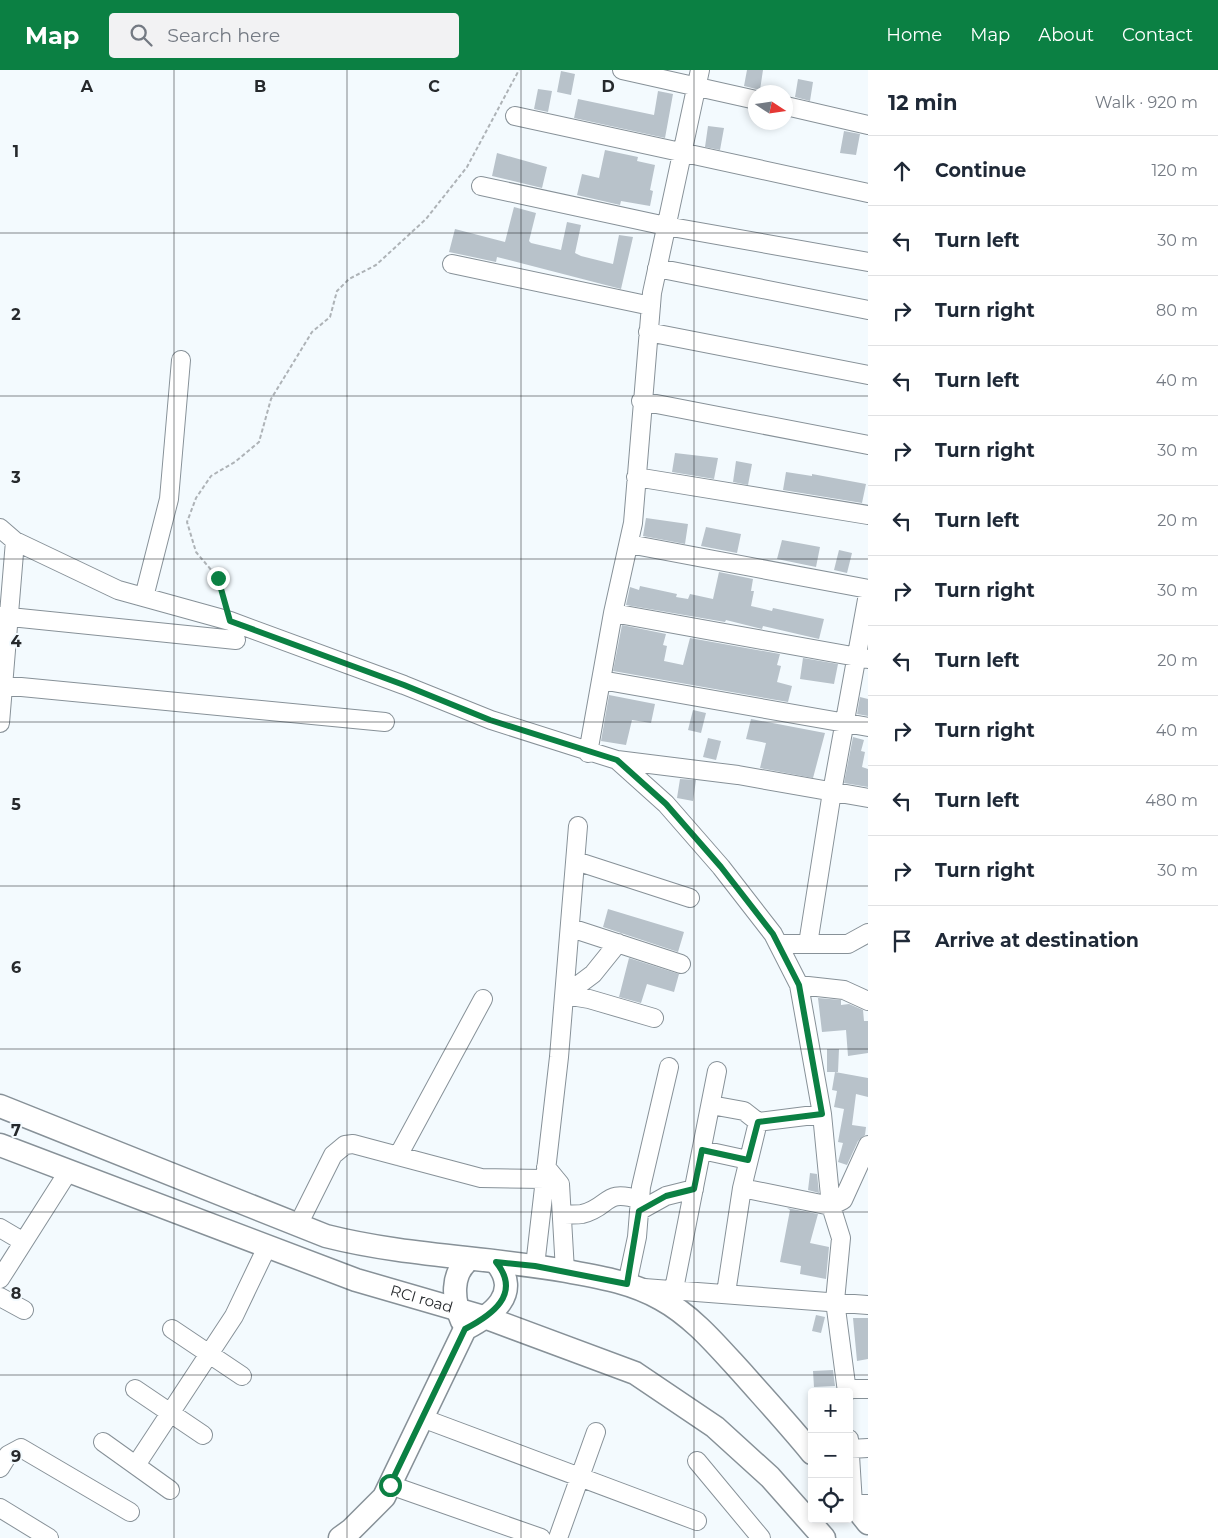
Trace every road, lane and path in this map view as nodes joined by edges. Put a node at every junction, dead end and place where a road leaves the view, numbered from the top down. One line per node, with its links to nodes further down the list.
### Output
1 (519, 70): 33 (path)
2 (622, 70): 3 (street)
3 (698, 78): 4 (street); 8 (street)
4 (748, 97)
5 (793, 108): 7 (street)
6 (515, 116): 8 (street)
7 (868, 125)
8 (682, 153): 10 (street); 11 (street)
9 (480, 186): 11 (street)
10 (868, 193)
11 (666, 226): 12 (street); 14 (street)
12 (868, 262)
13 (452, 264): 15 (street)
14 (657, 268): 15 (street); 16 (street)
15 (651, 306): 17 (street)
16 (868, 310)
17 (648, 332): 19 (street); 20 (street)
18 (181, 360): 30 (street)
19 (868, 375)
20 (641, 401): 21 (street); 22 (street)
21 (868, 445)
22 (636, 477): 23 (street); 26 (street)
23 (868, 515)
24 (0, 528): 25 (street)
25 (14, 541): 27 (street); 30 (street)
26 (629, 544): 28 (street); 31 (street)
27 (6, 567): 32 (street)
28 (868, 589)
29 (868, 594): 35 (street)
30 (144, 597): 33 (street)
31 (613, 613): 35 (street); 36 (street)
32 (4, 617): 34 (street); 37 (street)
33 (230, 621): 42 (street)
34 (236, 640)
35 (862, 658): 39 (street)
36 (601, 680): 39 (street); 42 (street)
37 (2, 686): 38 (street); 40 (street)
38 (385, 722)
39 (845, 722): 41 (street); 44 (street)
40 (0, 723)
41 (868, 727)
42 (588, 753): 43 (street)
43 (617, 760): 44 (street); 52 (street)
44 (832, 792): 45 (street); 53 (street)
45 (868, 798)
46 (578, 826): 47 (street)
47 (576, 861): 48 (street); 49 (street)
48 (690, 898)
49 (571, 928): 51 (street); 56 (street)
50 (868, 933): 53 (street)
51 (618, 943): 54 (street); 56 (street)
52 (778, 944): 53 (street); 55 (street)
53 (811, 944)
54 (681, 964)
55 (799, 985): 58 (street); 64 (street)
56 (565, 995): 59 (street); 72 (street)
57 (483, 999): 69 (street)
58 (868, 1001)
59 (654, 1018)
60 (669, 1067): 75 (street)
61 (717, 1071): 62 (street)
62 (711, 1105): 65 (street); 68 (street)
63 (7, 1109): 67 (main road); 78 (main road)
64 (822, 1114): 65 (street); 76 (street)
65 (758, 1122): 70 (street)
66 (868, 1145): 76 (street)
67 (1, 1146): 71 (main road, RCI road)
68 (702, 1150): 70 (street); 74 (street)
69 (398, 1156): 72 (street); 78 (street)
70 (748, 1160): 73 (street)
71 (68, 1172): 80 (street); 81 (main road, RCI road)
72 (546, 1173): 77 (street); 84 (street)
73 (742, 1188): 76 (street); 89 (street)
74 (694, 1189): 75 (street); 88 (street)
75 (640, 1205): 77 (street); 87 (street)
76 (831, 1206): 91 (street)
77 (562, 1215): 85 (street)
78 (298, 1225): 82 (main road)
79 (0, 1228): 80 (street)
80 (22, 1242): 86 (street)
81 (267, 1247): 95 (main road, RCI road); 97 (street)
82 (470, 1259): 83 (main road); 95 (main road)
83 (496, 1262): 84 (main road); 94 (main road)
84 (535, 1266): 85 (main road)
85 (565, 1271): 87 (main road)
86 (0, 1279)
87 (632, 1286): 88 (street); 108 (main road)
88 (674, 1289): 89 (street)
89 (726, 1293): 91 (street)
90 (0, 1297): 93 (street)
91 (835, 1301): 92 (street); 100 (street)
92 (868, 1305)
93 (24, 1310)
94 (487, 1318): 95 (main road); 128 (main road)
95 (461, 1319): 104 (main road)
96 (172, 1329): 97 (street)
97 (209, 1354): 98 (street); 103 (street)
98 (242, 1376)
99 (135, 1388): 103 (street)
100 (847, 1388)
101 (868, 1389): 102 (street)
102 (853, 1390)
103 (170, 1413): 106 (street); 112 (street)
104 (422, 1418): 115 (street); 116 (main road)
105 (596, 1432): 115 (street)
106 (203, 1435)
107 (104, 1442): 112 (street)
108 (808, 1448)
109 (868, 1448): 110 (street)
110 (853, 1449)
111 (697, 1462): 127 (street)
112 (136, 1465): 117 (street)
113 (0, 1468): 120 (street)
114 (853, 1472): 118 (street)
115 (580, 1477): 121 (street); 126 (street)
116 (390, 1485): 124 (main road); 125 (street)
117 (170, 1490)
118 (857, 1502): 122 (main road)
119 (0, 1508): 123 (street)
120 (130, 1512)
121 (696, 1521)
122 (868, 1523)
123 (49, 1538)
124 (340, 1538)
125 (541, 1538)
126 (558, 1538)
127 (761, 1538)
128 (824, 1538)

